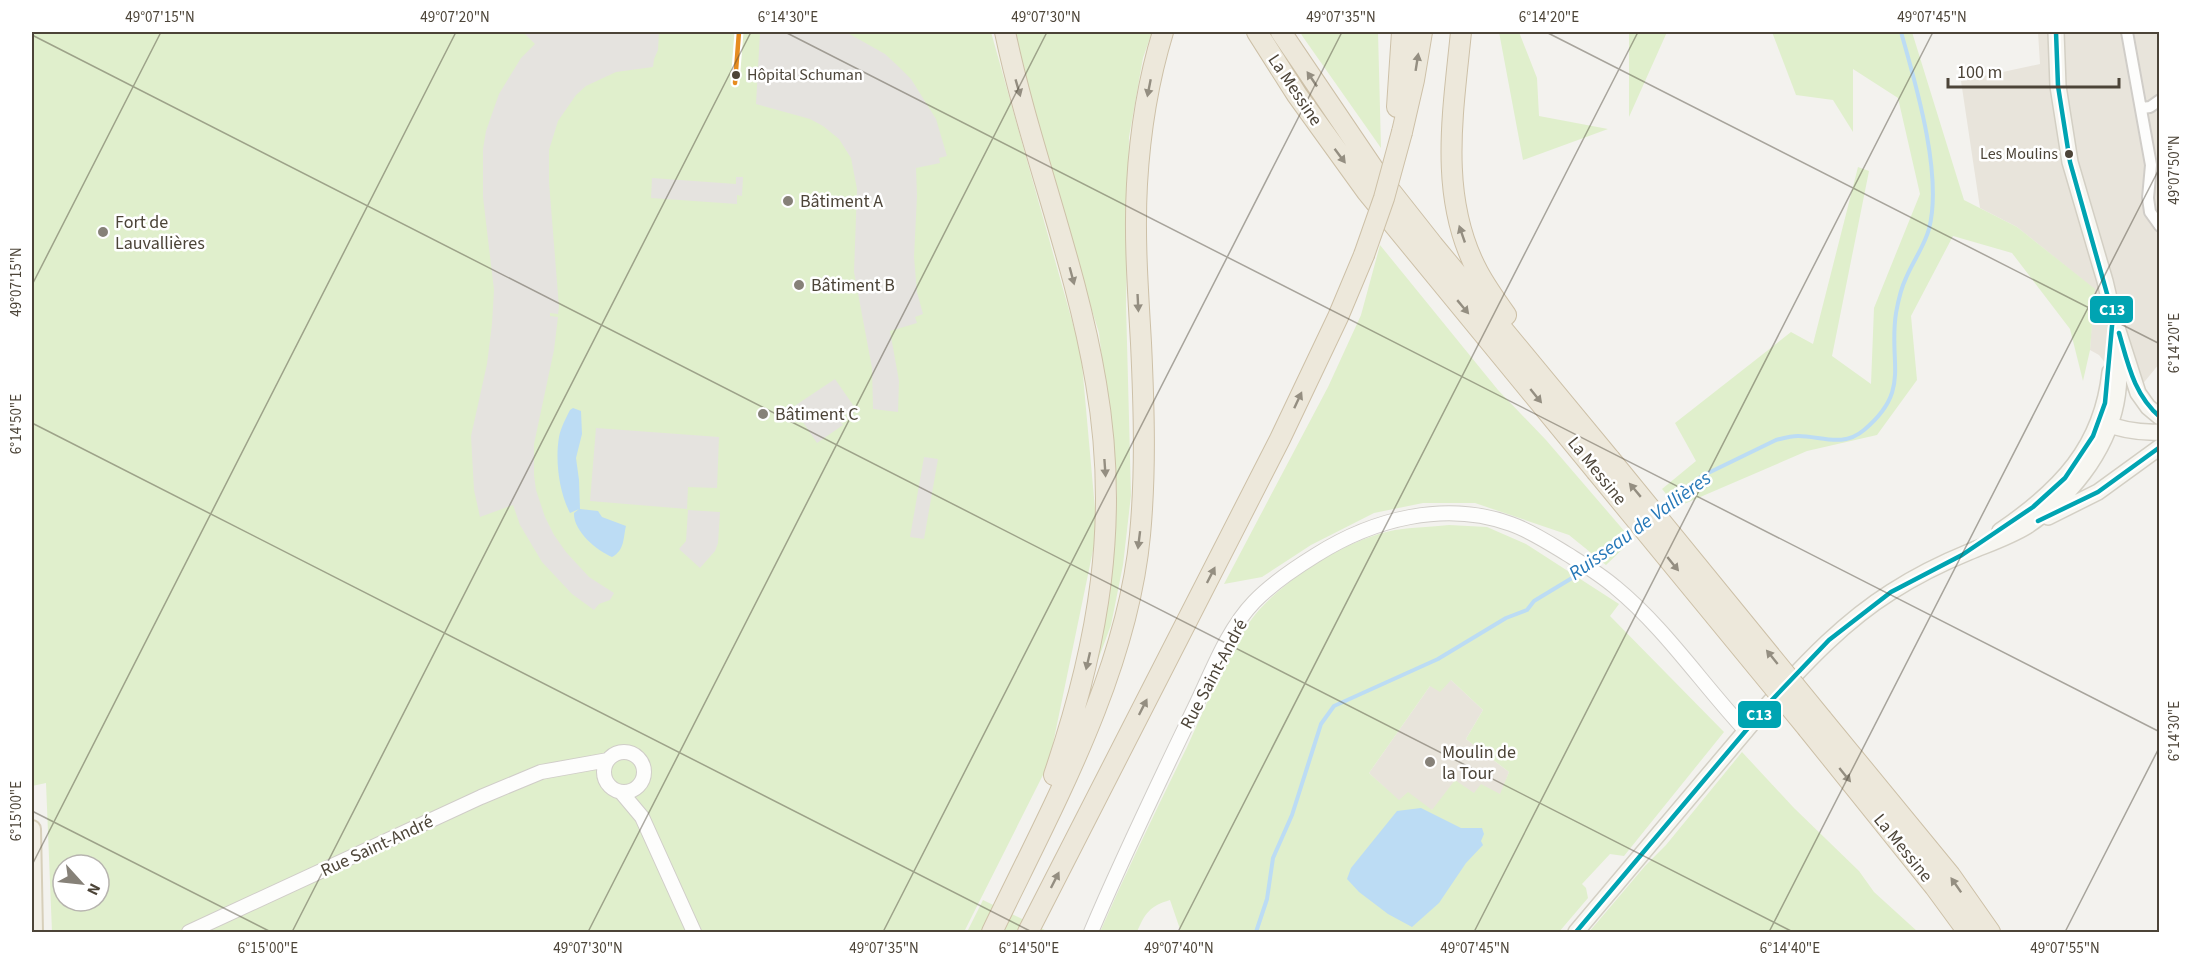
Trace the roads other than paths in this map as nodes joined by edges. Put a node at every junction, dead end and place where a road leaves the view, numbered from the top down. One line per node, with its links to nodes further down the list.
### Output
1 (1005, 32): 31 (highway, one-way to 31)
2 (1163, 32): 31 (highway, one-way to 31)
3 (1281, 32): 15 (highway, La Messine, one-way to 3)
4 (1402, 32): 12 (highway)
5 (1422, 32): 12 (highway, one-way to 5)
6 (1461, 32): 15 (highway, one-way to 6)
7 (2056, 32): 14 (main road)
8 (2127, 32): 11 (street)
9 (1258, 34): 20 (highway, La Messine, one-way to 20)
10 (2160, 100): 11 (street)
11 (2142, 108): 13 (street)
12 (1398, 129): 37 (highway, one-way to 12, bridge)
13 (2160, 226)
14 (2115, 320): 16 (main road); 17 (main road)
15 (1561, 400): 20 (highway, La Messine)
16 (2160, 417)
17 (2104, 423): 18 (main road); 21 (main road); 22 (main road)
18 (2160, 432)
19 (2160, 447): 21 (main road)
20 (1603, 465): 23 (highway, La Messine, bridge)
21 (2026, 527): 22 (main road)
22 (1962, 555): 24 (main road)
23 (1815, 724): 40 (highway, La Messine, one-way to 40); 41 (highway, La Messine, one-way to 23)
24 (1746, 731): 38 (street, Rue Saint-André); 39 (main road)
25 (608, 760): 26 (street, Rue Saint-André); 27 (street); 28 (street)
26 (567, 767): 27 (street); 34 (street, Rue Saint-André)
27 (605, 780): 29 (street)
28 (641, 782): 29 (street); 30 (street)
29 (621, 792): 30 (street)
30 (642, 817): 35 (street)
31 (1047, 818): 36 (highway)
32 (32, 829): 33 (main road)
33 (34, 933)
34 (189, 933)
35 (694, 933)
36 (992, 933)
37 (1028, 933)
38 (1091, 933)
39 (1576, 933)
40 (1968, 933)
41 (1990, 933)

